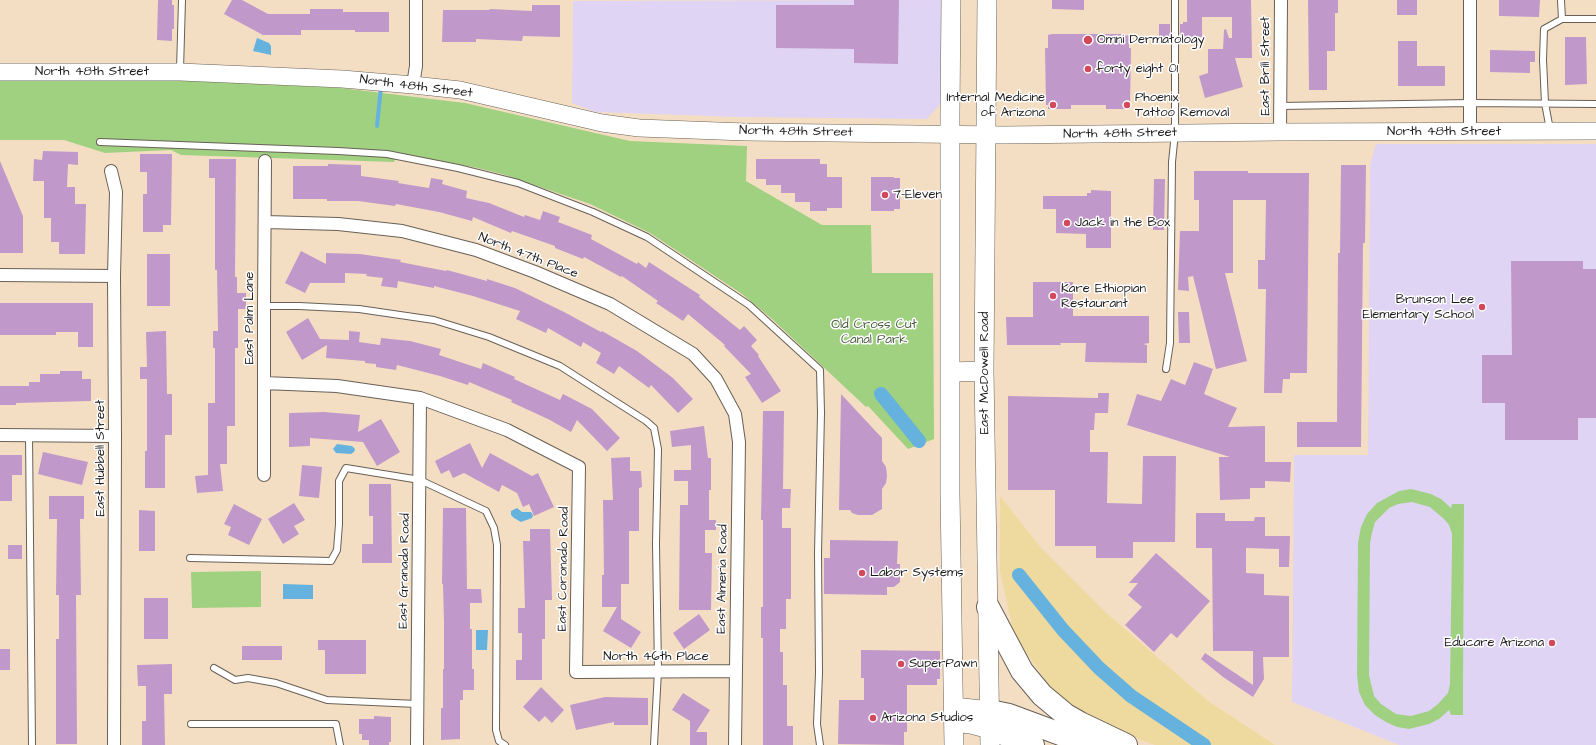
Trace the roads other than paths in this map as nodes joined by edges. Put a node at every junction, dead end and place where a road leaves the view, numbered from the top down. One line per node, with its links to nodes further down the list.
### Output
1 (182, 0): 12 (lane)
2 (416, 0): 13 (street)
3 (951, 0): 23 (main road)
4 (987, 0): 24 (main road, East McDowell Road)
5 (1175, 0): 22 (lane)
6 (1281, 0): 17 (street, East Brill Street)
7 (1470, 0): 14 (street)
8 (1562, 0): 9 (lane)
9 (1562, 19): 10 (lane); 15 (lane)
10 (1596, 19)
11 (0, 72): 12 (street, North 48th Street)
12 (180, 72): 13 (street, North 48th Street)
13 (413, 85): 23 (street, North 48th Street)
14 (1470, 103): 15 (lane); 17 (lane); 21 (street)
15 (1545, 103): 16 (lane); 18 (lane)
16 (1596, 104)
17 (1280, 106): 20 (street, East Brill Street)
18 (1551, 131): 19 (street, North 48th Street); 21 (street, North 48th Street)
19 (1596, 131)
20 (1280, 132): 21 (street, North 48th Street); 22 (street, North 48th Street)
21 (1470, 132)
22 (1175, 133): 24 (street, North 48th Street); 32 (lane)
23 (950, 135): 24 (street, North 48th Street); 33 (main road)
24 (985, 135): 34 (main road, East McDowell Road)
25 (100, 142): 60 (lane)
26 (265, 161): 28 (street, East Palm Lane)
27 (111, 171): 30 (street, East Hubbell Street)
28 (266, 222): 31 (street, East Palm Lane); 37 (street, North 47th Place)
29 (0, 275): 30 (street)
30 (114, 276): 40 (street, East Hubbell Street)
31 (264, 306): 35 (street, East Palm Lane); 46 (lane)
32 (1166, 369)
33 (950, 372): 34 (main road); 50 (main road)
34 (984, 372): 44 (main road, East McDowell Road)
35 (264, 383): 36 (street); 41 (street, East Palm Lane)
36 (420, 398): 42 (street, East Granada Road); 48 (street, East Coronado Road)
37 (735, 414): 47 (street, East Almeria Road)
38 (0, 435): 39 (street)
39 (29, 435): 40 (street); 53 (lane)
40 (115, 436): 54 (street, East Hubbell Street)
41 (264, 476)
42 (420, 480): 43 (lane); 49 (street, East Granada Road); 57 (lane)
43 (190, 558)
44 (988, 607): 52 (main road, East McDowell Road); 64 (highway)
45 (214, 668): 49 (lane)
46 (658, 671): 47 (street, North 46th Place); 48 (street, North 46th Place); 58 (lane)
47 (735, 671): 59 (street, East Almeria Road)
48 (576, 672)
49 (417, 704): 56 (street, East Granada Road)
50 (954, 715): 52 (main road); 61 (main road)
51 (191, 724): 55 (lane)
52 (990, 728): 62 (highway); 63 (highway)
53 (32, 745)
54 (114, 745)
55 (340, 745)
56 (417, 745)
57 (505, 745)
58 (654, 745)
59 (735, 745)
60 (820, 745)
61 (954, 745)
62 (1033, 745)
63 (1090, 745)
64 (1126, 745)

